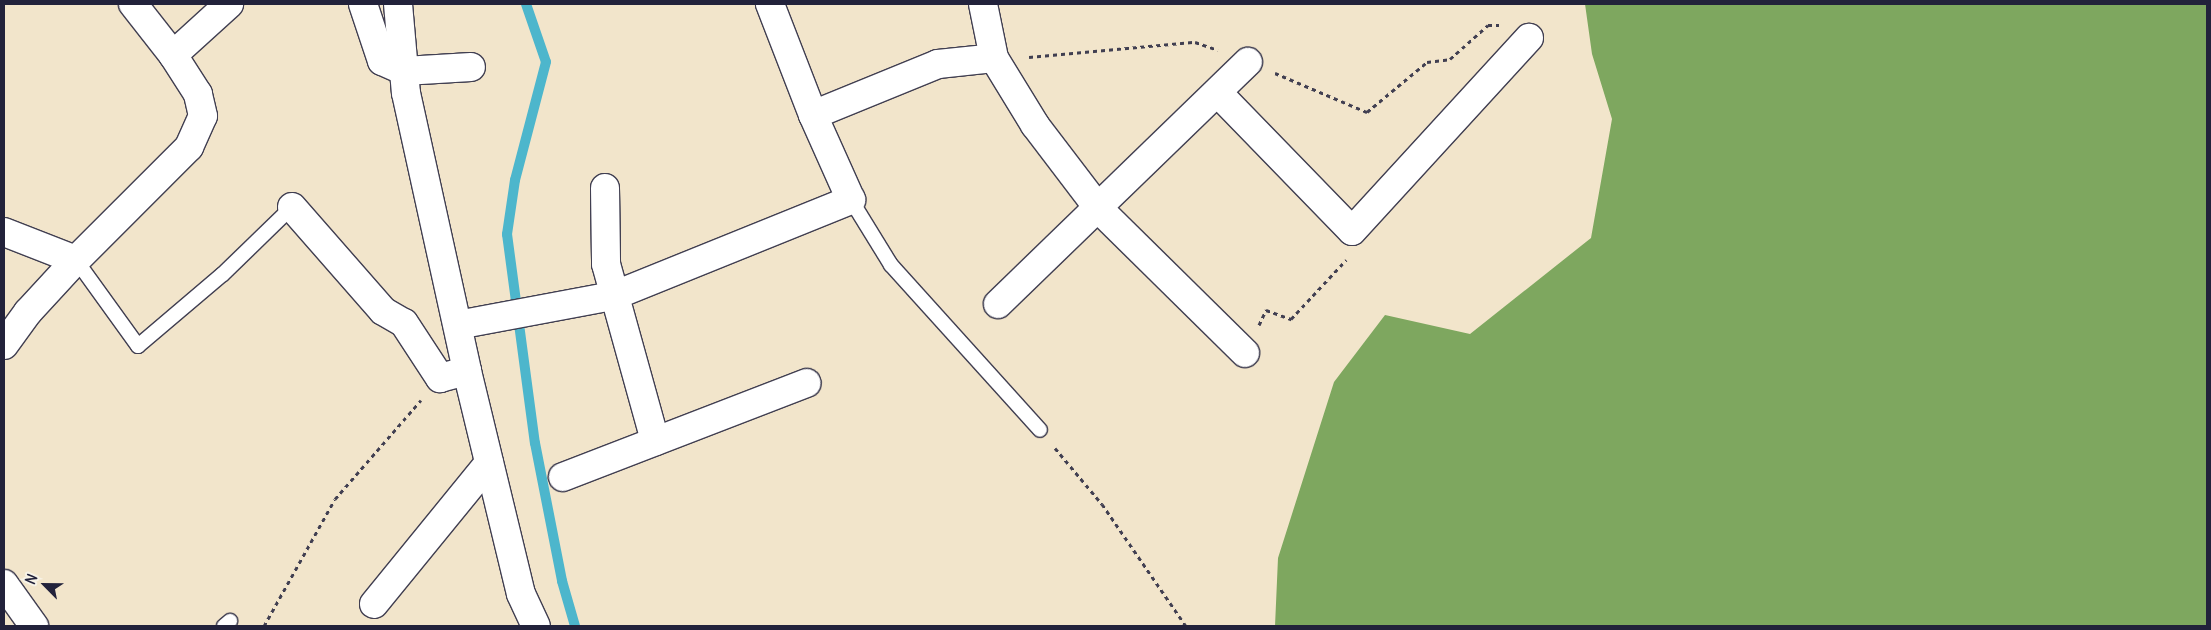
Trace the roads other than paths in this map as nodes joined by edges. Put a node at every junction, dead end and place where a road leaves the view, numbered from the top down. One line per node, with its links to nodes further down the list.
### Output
1 (132, 4): 8 (street)
2 (229, 4): 8 (street)
3 (363, 4): 12 (street)
4 (398, 4): 12 (street)
5 (770, 4): 14 (street)
6 (983, 4): 9 (street)
7 (1528, 38): 13 (street)
8 (173, 54): 20 (street)
9 (994, 58): 14 (street); 18 (street)
10 (1248, 62): 13 (street)
11 (470, 67): 12 (street)
12 (404, 71): 23 (street)
13 (1218, 93): 18 (street)
14 (812, 115): 16 (street)
15 (605, 188): 21 (street)
16 (851, 200): 21 (street); 28 (lane)
17 (292, 207): 20 (lane); 26 (street)
18 (1099, 210): 22 (street); 25 (street)
19 (4, 232): 20 (street)
20 (76, 260): 24 (street)
21 (613, 296): 23 (street); 29 (street)
22 (998, 304)
23 (458, 325): 26 (street)
24 (4, 345)
25 (1245, 353)
26 (467, 371): 30 (street)
27 (806, 383): 29 (street)
28 (1040, 430)
29 (656, 441): 31 (street)
30 (489, 463): 33 (street); 35 (street)
31 (564, 477)
32 (4, 584): 34 (street)
33 (374, 604)
34 (34, 626)
35 (536, 626)

